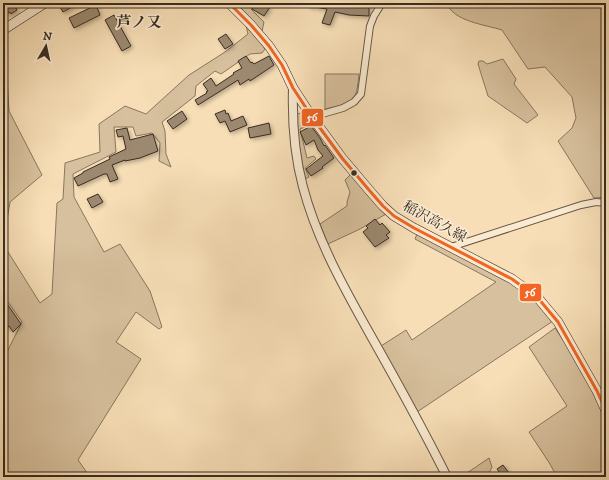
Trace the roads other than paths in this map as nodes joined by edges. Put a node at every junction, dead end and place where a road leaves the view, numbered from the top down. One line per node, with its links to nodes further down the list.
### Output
1 (45, 3): 4 (main road)
2 (229, 3): 5 (main road, 稲沢高久線)
3 (382, 3): 6 (street)
4 (3, 30)
5 (293, 88): 6 (main road, 稲沢高久線); 10 (street)
6 (312, 117): 8 (main road, 稲沢高久線)
7 (606, 203): 8 (street)
8 (451, 247): 9 (main road, 稲沢高久線)
9 (606, 411)
10 (448, 477)

